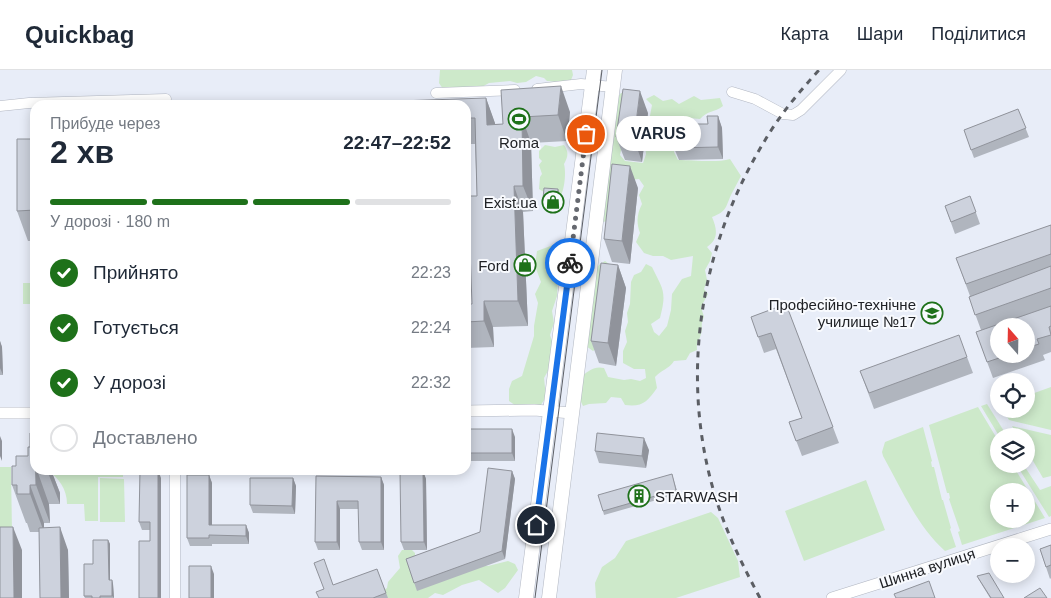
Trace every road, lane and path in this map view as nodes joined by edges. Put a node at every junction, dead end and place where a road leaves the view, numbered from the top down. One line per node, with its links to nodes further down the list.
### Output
1 (594, 70): 4 (main road)
2 (615, 70): 5 (main road)
3 (841, 70): 6 (street)
4 (592, 85): 5 (street); 7 (street); 13 (main road)
5 (613, 87): 16 (main road)
6 (732, 92)
7 (436, 93)
8 (166, 99): 9 (street)
9 (132, 100)
10 (30, 103): 11 (street)
11 (0, 106)
12 (471, 411): 13 (street)
13 (551, 411): 16 (street); 20 (main road)
14 (0, 413): 15 (street)
15 (30, 413)
16 (572, 413): 21 (main road)
17 (175, 475): 19 (street)
18 (1051, 529): 22 (street, Шинна вулиця)
19 (175, 598)
20 (526, 598)
21 (549, 598)
22 (832, 598)

